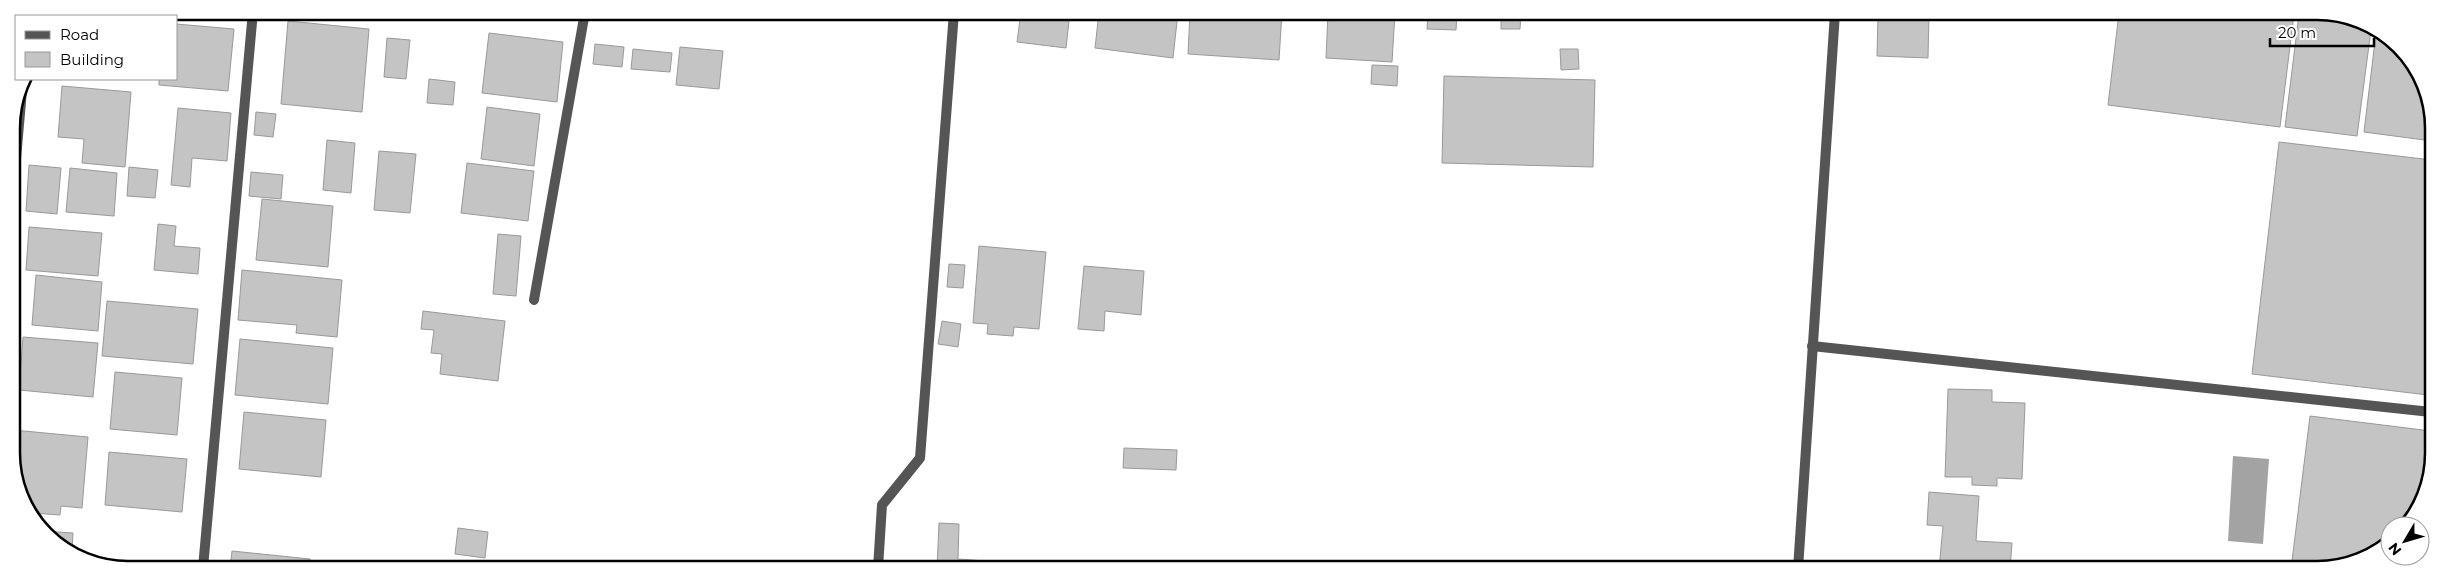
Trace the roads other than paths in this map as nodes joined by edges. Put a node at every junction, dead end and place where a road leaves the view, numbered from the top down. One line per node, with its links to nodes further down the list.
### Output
1 (252, 20): 8 (street)
2 (584, 20): 5 (street)
3 (953, 20): 9 (street)
4 (1835, 20): 6 (street)
5 (534, 300)
6 (1812, 346): 7 (street); 10 (street)
7 (2425, 411)
8 (204, 561)
9 (878, 561)
10 (1799, 561)

